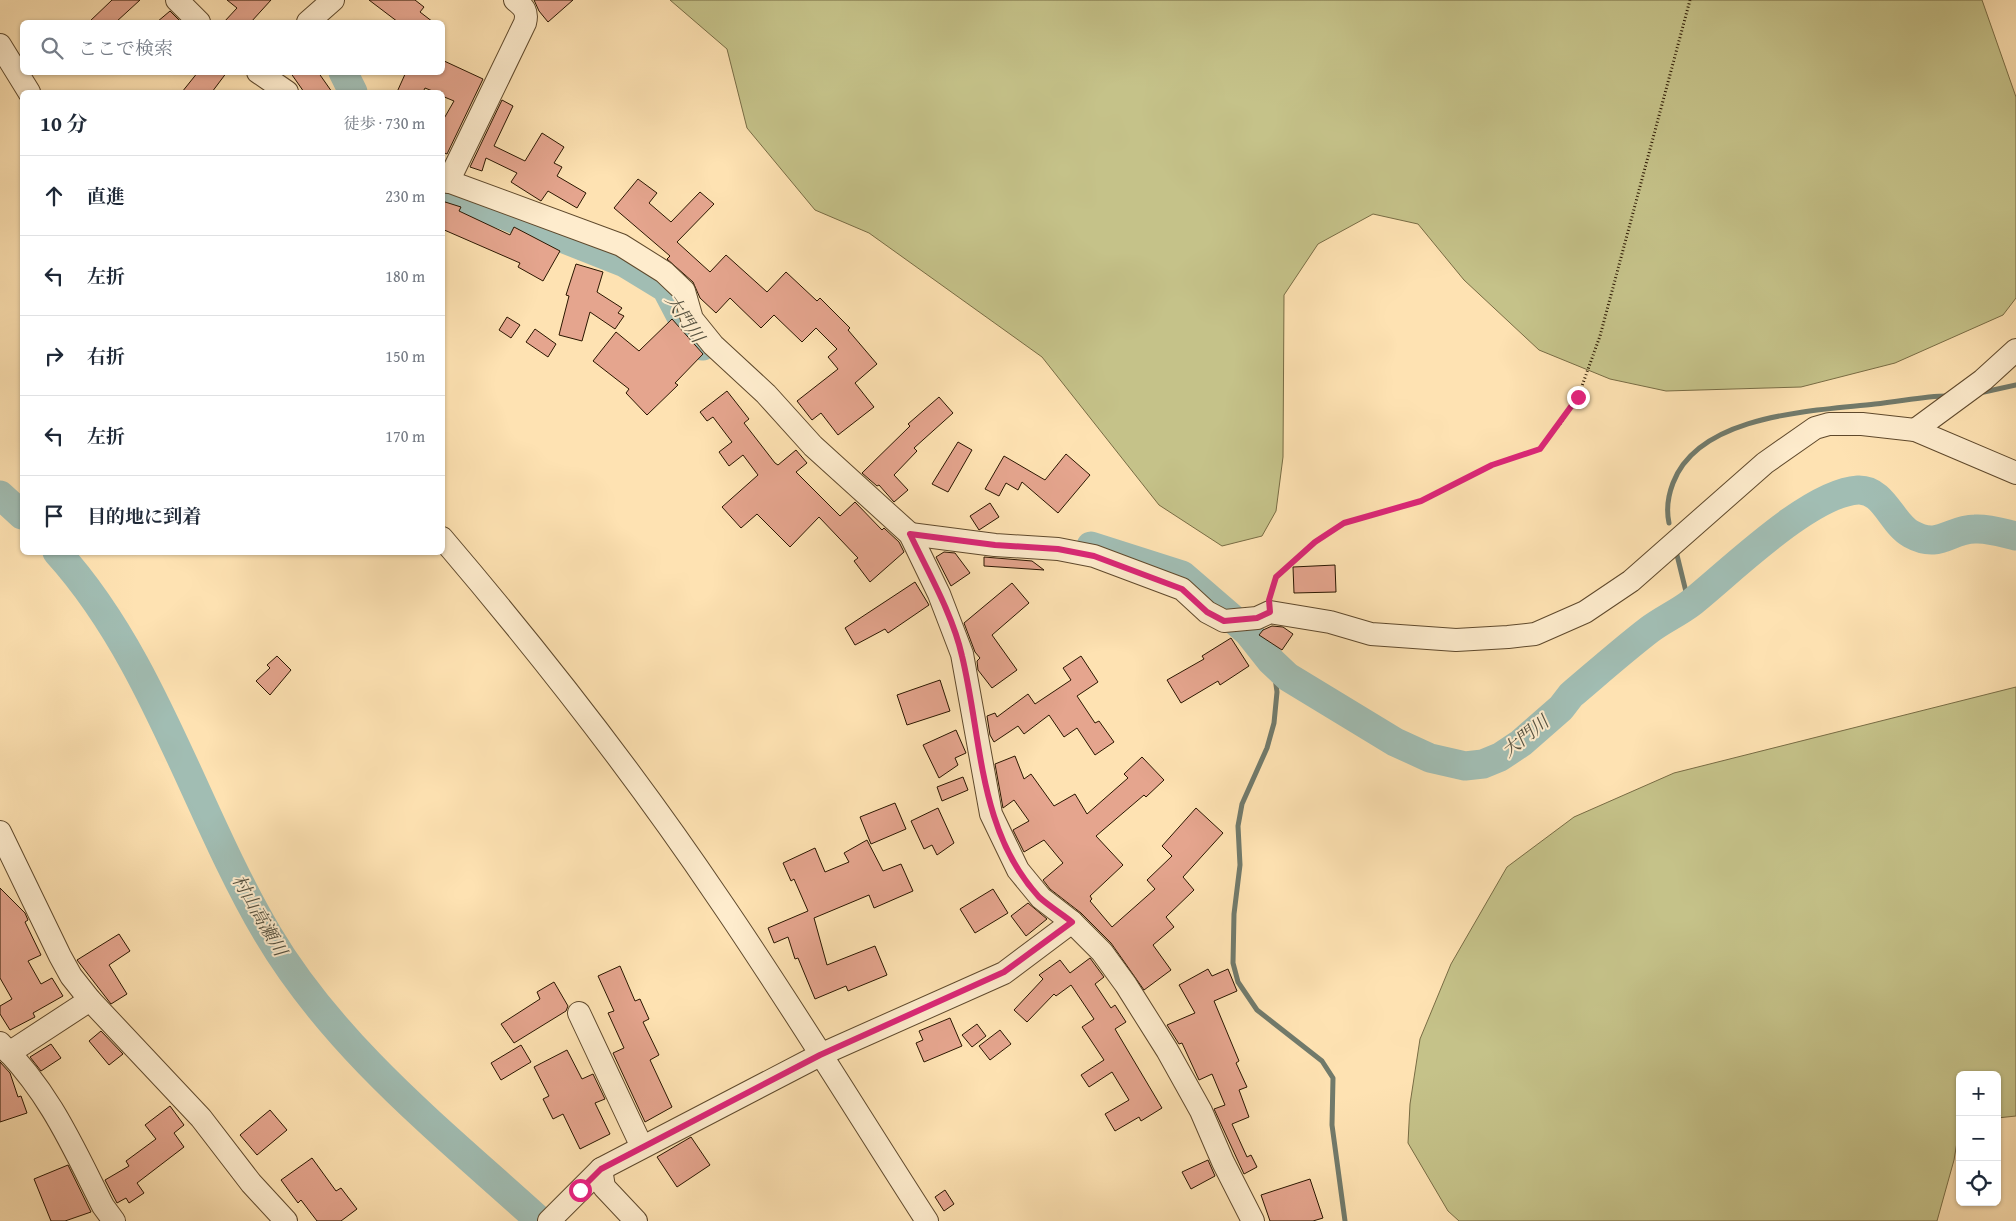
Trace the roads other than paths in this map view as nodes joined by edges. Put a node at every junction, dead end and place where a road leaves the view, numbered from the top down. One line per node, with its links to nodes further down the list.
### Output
1 (176, 0): 4 (street)
2 (515, 0): 10 (street)
3 (332, 1): 5 (street)
4 (197, 20)
5 (310, 20)
6 (0, 45): 8 (street)
7 (262, 75): 9 (street)
8 (28, 90)
9 (284, 90)
10 (445, 181): 14 (street)
11 (2016, 350): 12 (street)
12 (1915, 430): 13 (street); 14 (street)
13 (2016, 473)
14 (910, 534): 17 (street)
15 (445, 542): 21 (street)
16 (0, 832): 18 (street)
17 (1072, 922): 21 (street); 29 (street)
18 (90, 1000): 20 (street); 25 (street)
19 (579, 1013): 22 (street)
20 (5, 1048): 24 (street)
21 (820, 1055): 22 (street); 28 (street)
22 (642, 1147): 23 (street)
23 (598, 1172): 26 (street); 27 (street)
24 (114, 1221)
25 (286, 1221)
26 (549, 1221)
27 (636, 1221)
28 (927, 1221)
29 (1253, 1221)

